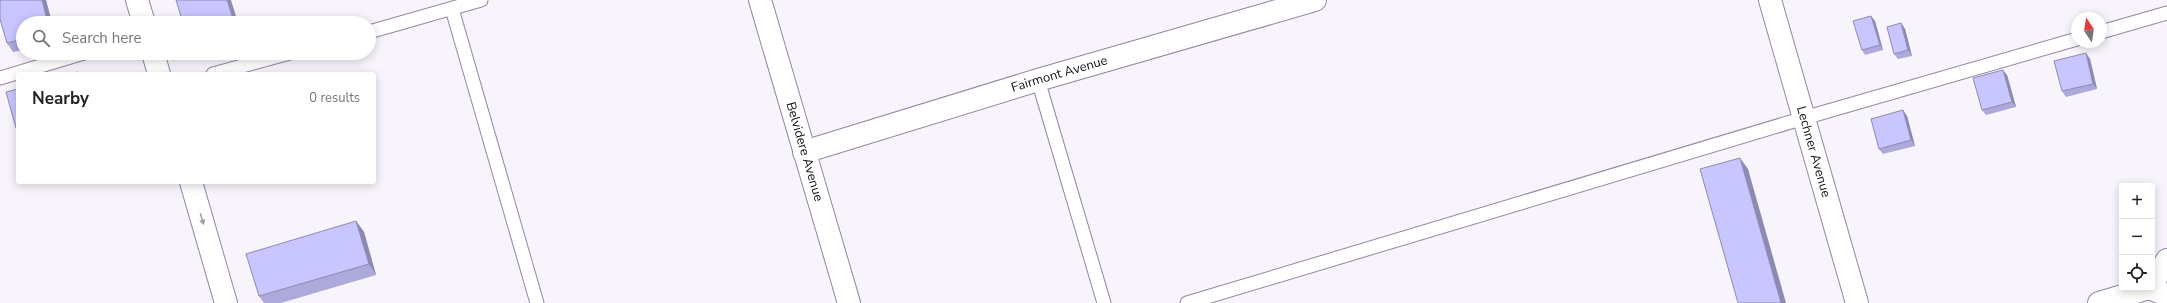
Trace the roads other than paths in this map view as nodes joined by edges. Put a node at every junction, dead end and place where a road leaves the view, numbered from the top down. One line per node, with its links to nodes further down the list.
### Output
1 (138, 0): 8 (street)
2 (481, 0): 6 (lane)
3 (760, 0): 22 (street, Belvidere Avenue)
4 (1315, 0): 20 (street, Fairmont Avenue)
5 (1770, 0): 21 (street, Lechner Avenue)
6 (452, 9): 9 (lane); 30 (lane)
7 (2167, 13): 10 (lane)
8 (142, 16)
9 (376, 30)
10 (2107, 30)
11 (2071, 41): 21 (lane)
12 (60, 60): 15 (lane)
13 (155, 60): 16 (street)
14 (264, 60): 17 (lane)
15 (20, 72)
16 (158, 72)
17 (220, 72)
18 (16, 73): 19 (lane)
19 (0, 78)
20 (1038, 80): 22 (street, Fairmont Avenue); 32 (lane)
21 (1804, 118): 33 (lane); 34 (street, Lechner Avenue)
22 (804, 152): 31 (street, Belvidere Avenue)
23 (192, 184): 29 (street, one-way to 29)
24 (2167, 260): 25 (street)
25 (2155, 279)
26 (2155, 290): 28 (street)
27 (2139, 291): 35 (street)
28 (2167, 295)
29 (226, 303)
30 (537, 303)
31 (848, 303)
32 (1104, 303)
33 (1187, 303)
34 (1856, 303)
35 (2099, 303)

